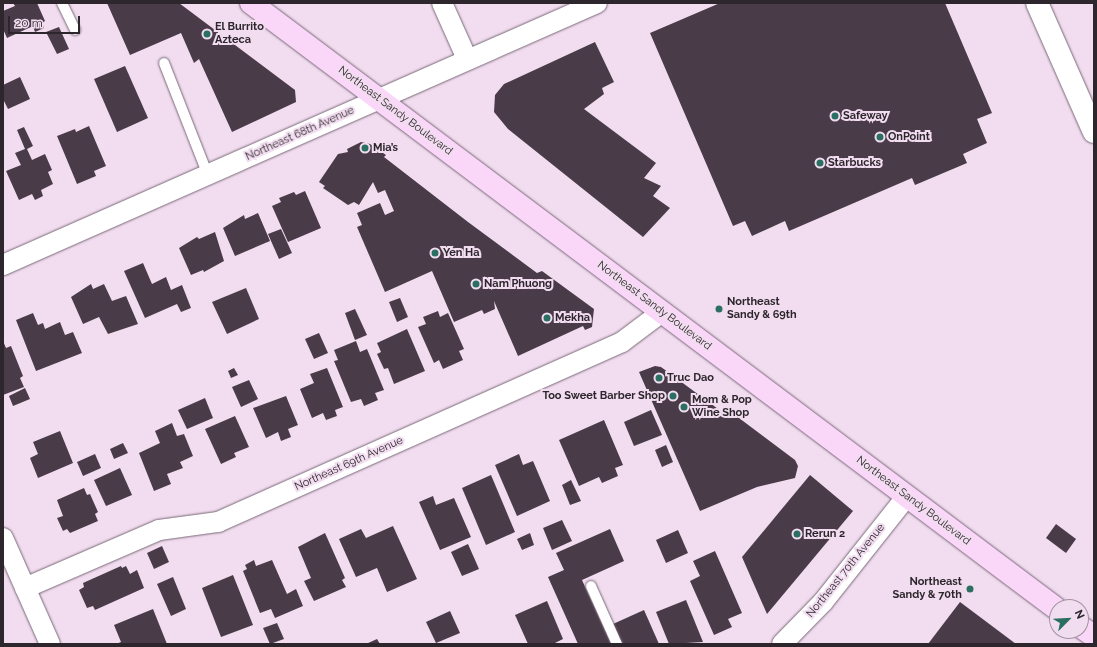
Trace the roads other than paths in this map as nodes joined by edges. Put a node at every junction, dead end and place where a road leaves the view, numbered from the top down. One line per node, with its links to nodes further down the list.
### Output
1 (62, 3): 6 (lane)
2 (251, 3): 9 (main road, Northeast Sandy Boulevard)
3 (442, 3): 7 (street)
4 (598, 3): 7 (street, Northeast 68th Avenue)
5 (1037, 3): 10 (main road)
6 (75, 30)
7 (467, 59): 9 (street, Northeast 68th Avenue)
8 (164, 63): 12 (lane)
9 (379, 99): 12 (street, Northeast 68th Avenue); 14 (main road, Northeast Sandy Boulevard)
10 (1088, 103): 11 (main road)
11 (1094, 132)
12 (208, 175): 13 (street, Northeast 68th Avenue)
13 (3, 265)
14 (662, 312): 15 (main road, Northeast Sandy Boulevard); 18 (street, Northeast 69th Avenue)
15 (907, 496): 19 (main road, Northeast Sandy Boulevard); 22 (street, Northeast 70th Avenue)
16 (3, 538): 18 (street)
17 (592, 586): 21 (lane)
18 (25, 588): 20 (street)
19 (1049, 603)
20 (50, 644)
21 (617, 644)
22 (782, 644)

